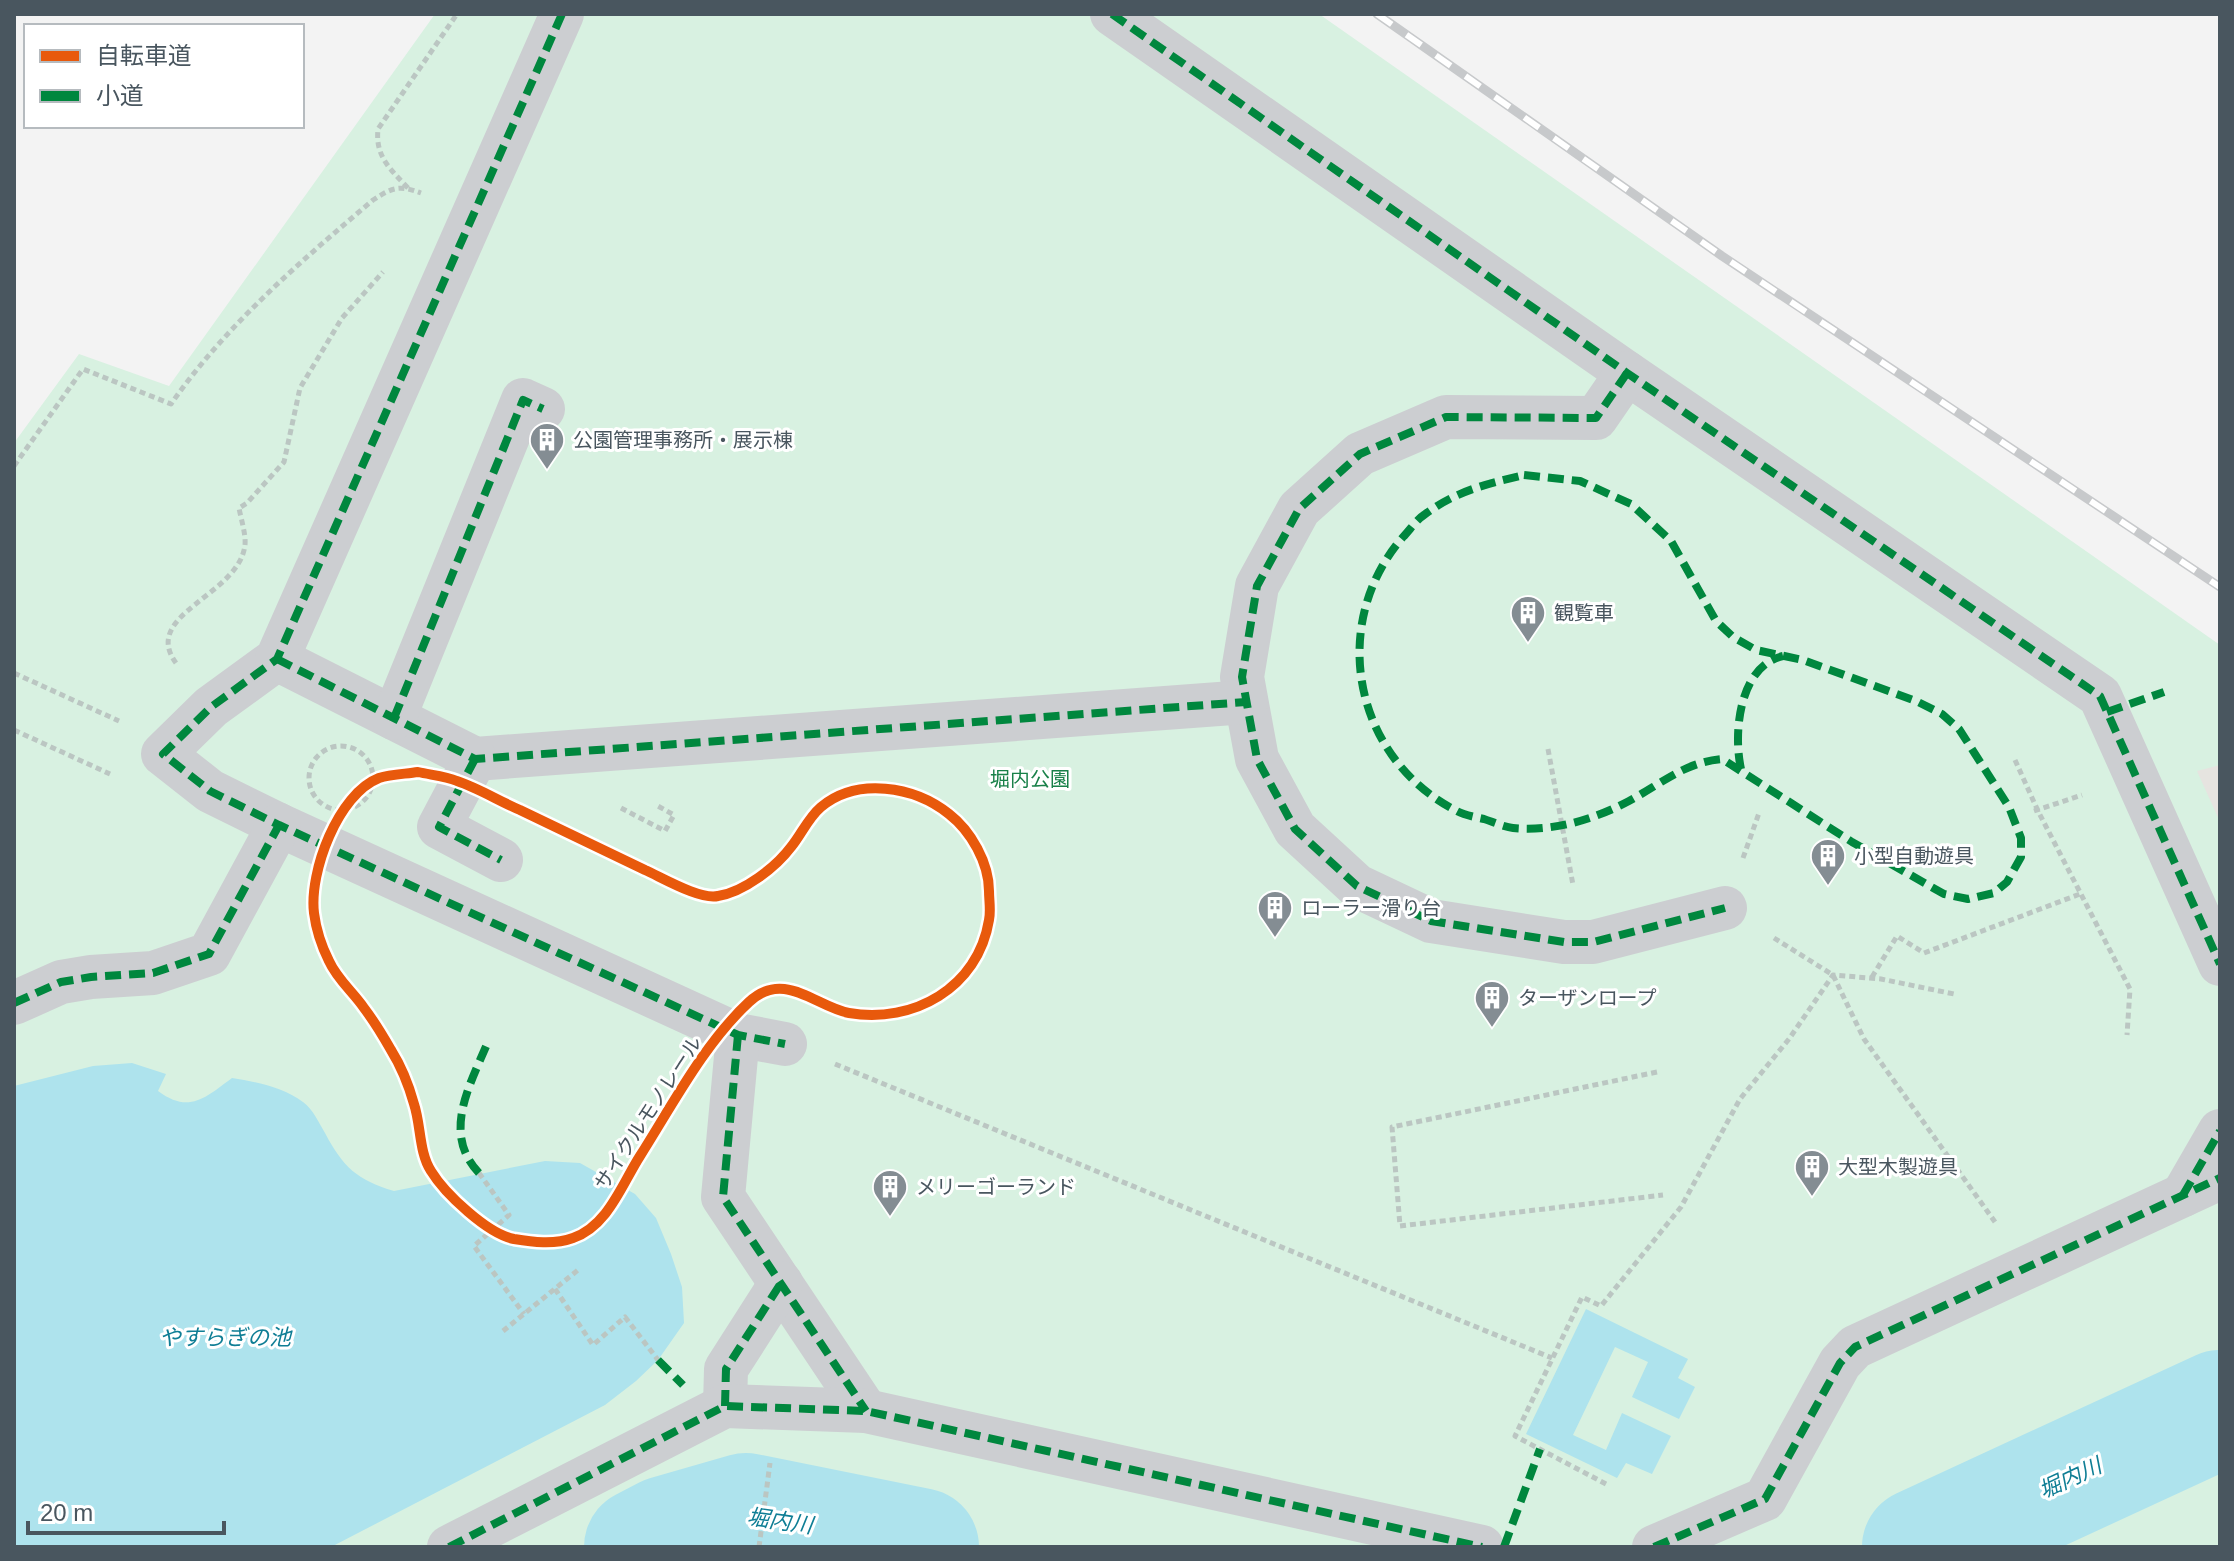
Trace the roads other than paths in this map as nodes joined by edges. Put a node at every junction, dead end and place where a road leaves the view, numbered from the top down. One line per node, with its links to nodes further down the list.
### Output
1 (562, 14): 5 (street)
2 (1112, 14): 3 (street)
3 (1627, 373): 6 (street); 12 (street)
4 (543, 409): 7 (street)
5 (277, 659): 7 (street); 9 (street)
6 (1246, 702): 8 (street); 11 (street)
7 (394, 718): 8 (street)
8 (475, 759): 10 (street)
9 (279, 825): 13 (street); 14 (street)
10 (501, 860)
11 (1725, 908)
12 (2220, 964)
13 (14, 1003)
14 (738, 1035): 15 (street); 18 (street)
15 (785, 1044)
16 (2220, 1131): 17 (street)
17 (2202, 1186): 23 (street)
18 (781, 1283): 19 (street); 20 (street)
19 (725, 1406): 20 (street); 21 (street)
20 (866, 1411): 22 (street)
21 (449, 1547)
22 (1482, 1547)
23 (1654, 1547)

